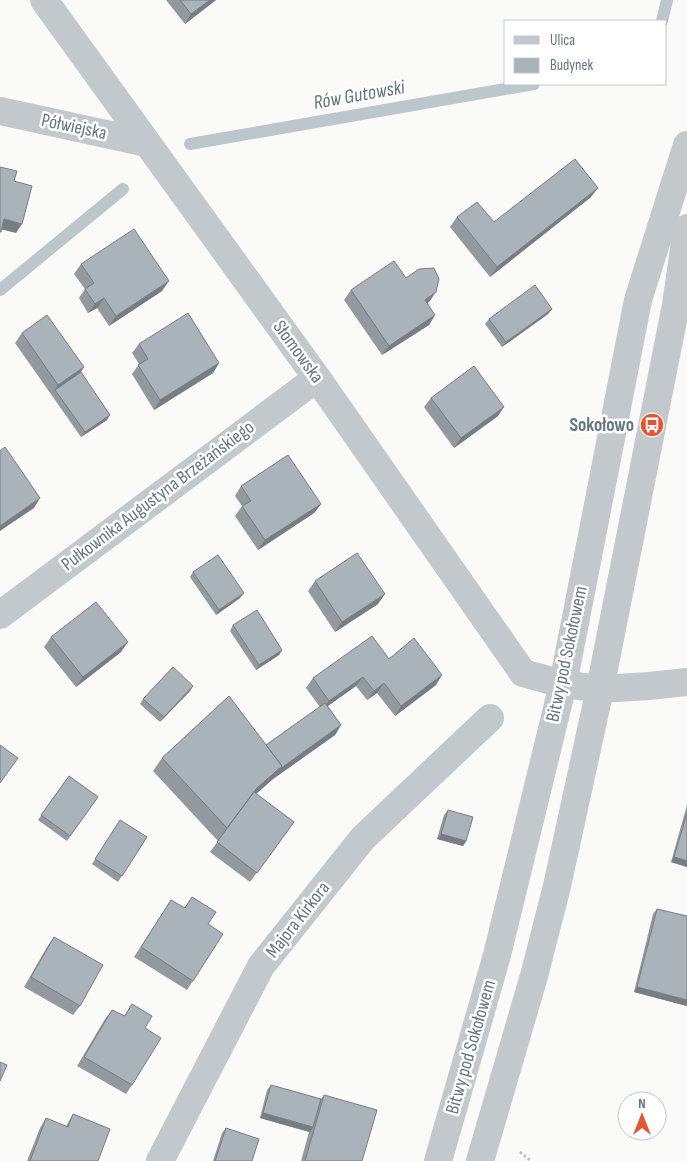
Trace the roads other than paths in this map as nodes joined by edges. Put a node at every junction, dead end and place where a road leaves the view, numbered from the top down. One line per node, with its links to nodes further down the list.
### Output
1 (44, 0): 3 (street, Słomowska)
2 (0, 111): 3 (street, Półwiejska)
3 (147, 143): 6 (street, Słomowska)
4 (687, 146): 9 (street, Bitwy pod Sokołowem)
5 (687, 228): 10 (street, Bitwy pod Sokołowem)
6 (317, 378): 7 (street, Pułkownika Augustyna Brzeżańskiego); 9 (street, Słomowska)
7 (0, 615)
8 (687, 682): 10 (street, Słomowska)
9 (563, 684): 10 (street, Słomowska); 13 (street, Bitwy pod Sokołowem)
10 (600, 689): 14 (street, Bitwy pod Sokołowem)
11 (490, 718): 12 (street, Majora Kirkora)
12 (160, 1161)
13 (438, 1161)
14 (480, 1161)

